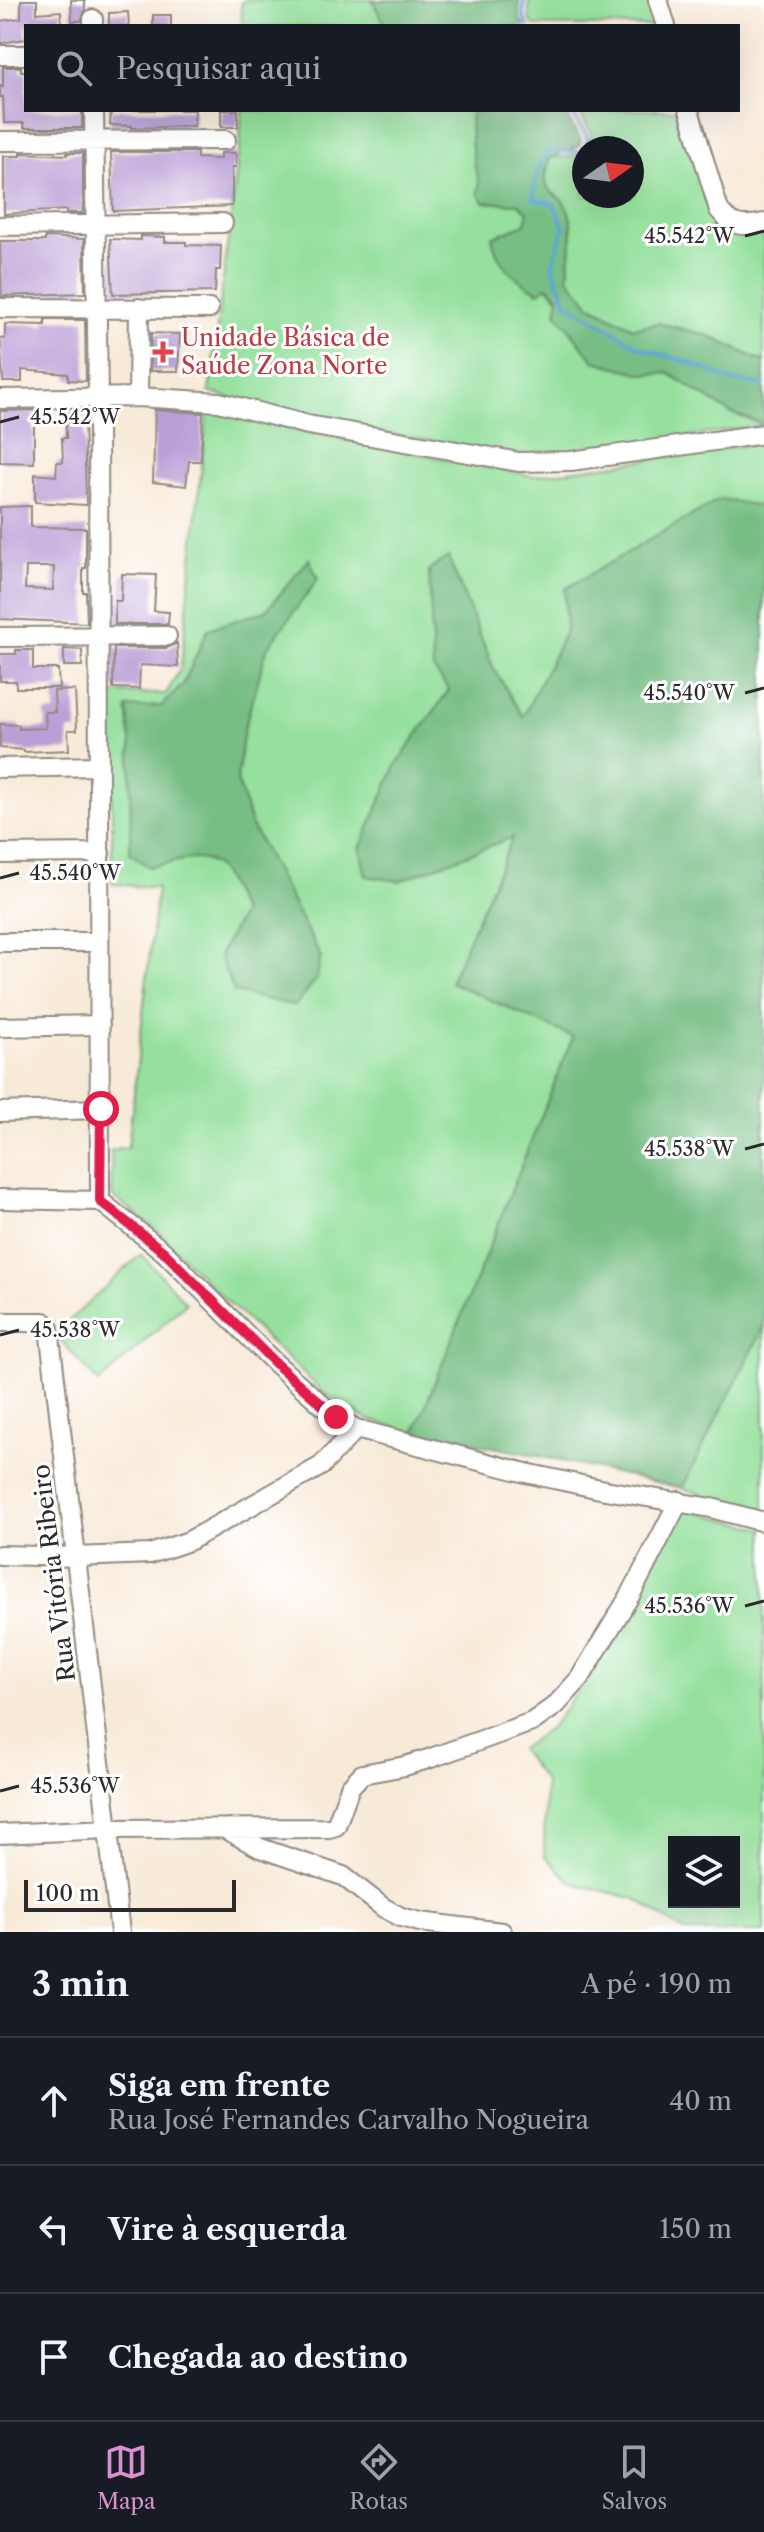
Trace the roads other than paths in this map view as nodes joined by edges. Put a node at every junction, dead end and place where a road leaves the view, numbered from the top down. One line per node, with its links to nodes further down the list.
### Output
1 (658, 0): 2 (street)
2 (665, 24)
3 (0, 55): 4 (street)
4 (24, 55)
5 (94, 112): 7 (street)
6 (690, 112): 11 (street)
7 (94, 139): 8 (street); 9 (street); 12 (street)
8 (226, 140)
9 (0, 141)
10 (223, 223): 12 (street)
11 (764, 223)
12 (95, 224): 13 (street); 14 (street)
13 (0, 226)
14 (95, 307): 15 (street); 16 (street); 20 (street)
15 (0, 308)
16 (139, 308): 17 (street); 18 (street)
17 (209, 309)
18 (138, 397): 20 (street); 21 (street)
19 (0, 399): 20 (street)
20 (98, 399): 24 (street)
21 (764, 434)
22 (167, 636): 24 (street)
23 (0, 637): 24 (street)
24 (97, 638): 25 (street)
25 (98, 766): 26 (street); 27 (street)
26 (0, 768)
27 (100, 853): 28 (street); 30 (street)
28 (0, 854)
29 (0, 942): 30 (street)
30 (99, 942): 31 (street)
31 (100, 1025): 32 (street); 33 (street)
32 (0, 1027)
33 (101, 1109): 34 (street); 36 (street)
34 (0, 1112)
35 (0, 1199): 36 (street)
36 (100, 1201): 38 (street)
37 (0, 1322): 42 (street, Rua Vitória Ribeiro)
38 (356, 1429): 39 (street); 42 (street)
39 (679, 1501): 40 (street); 44 (street)
40 (764, 1522)
41 (0, 1555): 42 (street)
42 (76, 1557): 43 (street, Rua Vitória Ribeiro)
43 (108, 1829): 44 (street); 45 (street); 46 (street, Rua Vitória Ribeiro)
44 (225, 1829): 47 (street)
45 (0, 1834)
46 (120, 1932)
47 (502, 1932)

